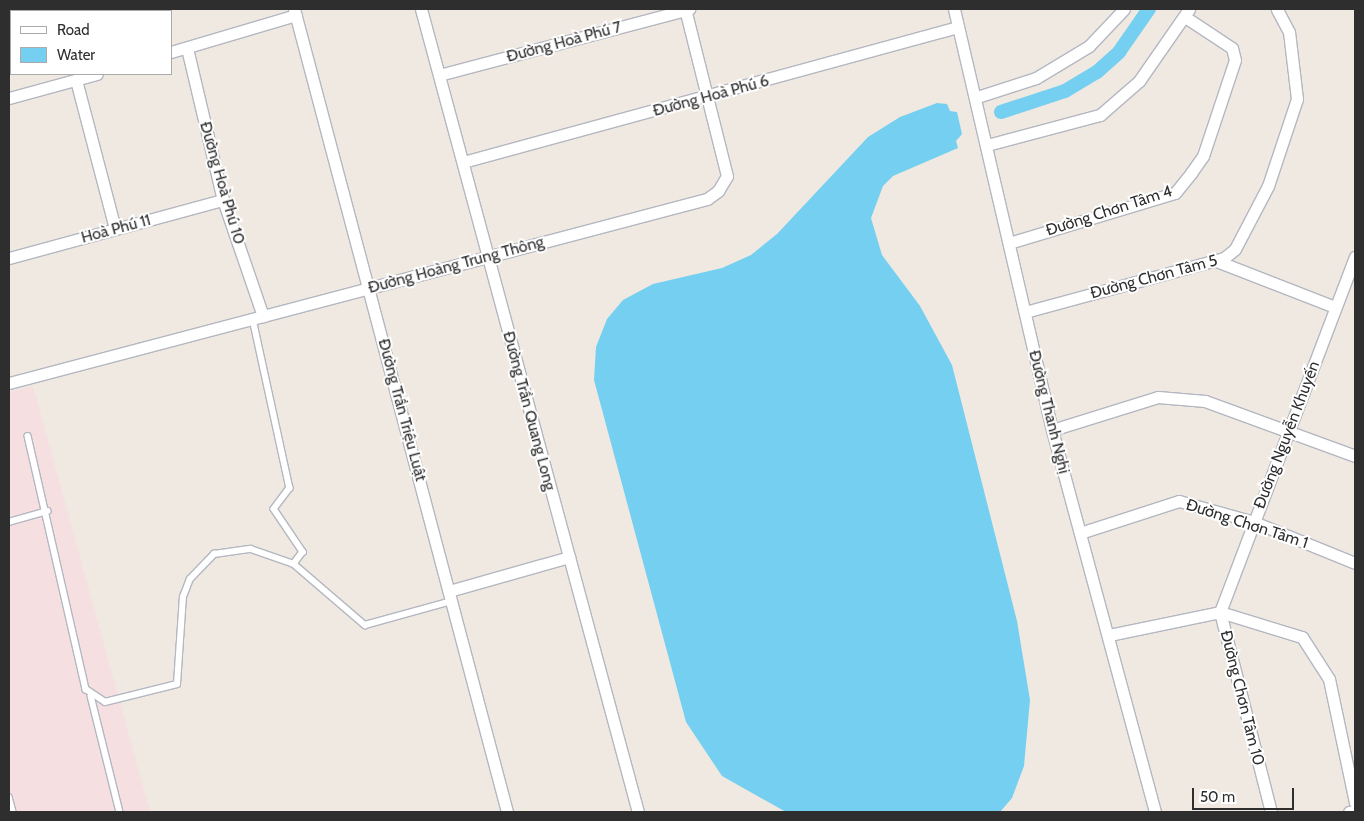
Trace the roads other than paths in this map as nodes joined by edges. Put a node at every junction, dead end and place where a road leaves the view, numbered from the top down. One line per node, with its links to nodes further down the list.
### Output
1 (421, 9): 12 (street, Đường Trần Quang Long)
2 (687, 9): 12 (street, Đường Hoà Phú 7); 14 (street, Đường Hoàng Trung Thông)
3 (954, 9): 8 (street, Đường Thanh Nghị)
4 (1124, 9): 15 (street)
5 (1277, 9): 25 (street, Đường Chơn Tâm 5)
6 (295, 12): 9 (street); 26 (street, Đường Trần Triệu Luật)
7 (1187, 13): 17 (street); 21 (street, Đường Chơn Tâm 4)
8 (958, 27): 14 (street, Đường Hoà Phú 6); 15 (street, Đường Thanh Nghị)
9 (187, 48): 10 (street); 19 (street, Đường Hoà Phú 10)
10 (172, 52)
11 (94, 75): 13 (street)
12 (439, 75): 18 (street, Đường Trần Quang Long)
13 (76, 80): 16 (street); 20 (street)
14 (708, 97): 18 (street, Đường Hoà Phú 6); 22 (street, Đường Hoàng Trung Thông)
15 (977, 97): 17 (street, Đường Thanh Nghị)
16 (9, 98)
17 (987, 145): 21 (street, Đường Thanh Nghị)
18 (462, 162): 22 (street, Đường Trần Quang Long)
19 (223, 200): 20 (street, Hoà Phú 11); 29 (street, Đường Hoà Phú 10)
20 (116, 229): 24 (street, Hoà Phú 11)
21 (1009, 244): 28 (street, Đường Thanh Nghị)
22 (488, 256): 26 (street, Đường Hoàng Trung Thông); 39 (street, Đường Trần Quang Long)
23 (1355, 257): 27 (street, Đường Nguyễn Khuyến)
24 (9, 258)
25 (1214, 260): 27 (street); 28 (street, Đường Chơn Tâm 5)
26 (370, 288): 29 (street, Đường Hoàng Trung Thông); 42 (street, Đường Trần Triệu Luật)
27 (1335, 307): 32 (street, Đường Nguyễn Khuyến)
28 (1025, 312): 31 (street, Đường Thanh Nghị)
29 (258, 317): 30 (street, Đường Hoàng Trung Thông); 41 (lane)
30 (9, 383)
31 (1052, 430): 32 (street); 38 (street, Đường Thanh Nghị)
32 (1290, 430): 34 (street); 37 (street, Đường Nguyễn Khuyến)
33 (28, 436): 35 (lane)
34 (1355, 456)
35 (47, 511): 36 (lane); 45 (lane)
36 (9, 522)
37 (1254, 522): 38 (street, Đường Chơn Tâm 1); 40 (street, Đường Chơn Tâm 1); 43 (street, Đường Nguyễn Khuyến)
38 (1080, 533): 44 (street, Đường Thanh Nghị)
39 (569, 557): 42 (street); 52 (street, Đường Trần Quang Long)
40 (1355, 563)
41 (294, 564): 42 (lane); 45 (lane)
42 (450, 596): 51 (street, Đường Trần Triệu Luật)
43 (1220, 612): 44 (street); 47 (street); 54 (street, Đường Chơn Tâm 10)
44 (1109, 635): 53 (street, Đường Thanh Nghị)
45 (91, 696): 50 (lane)
46 (9, 797): 49 (lane)
47 (1355, 802)
48 (1355, 811): 55 (street)
49 (13, 812)
50 (120, 812)
51 (507, 812)
52 (638, 812)
53 (1155, 812)
54 (1271, 812)
55 (1350, 812)

